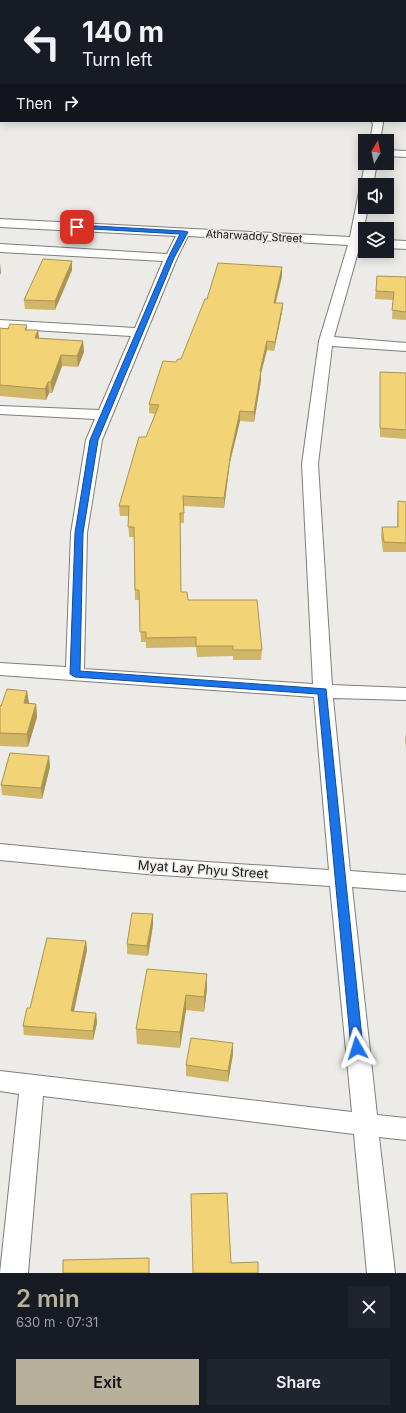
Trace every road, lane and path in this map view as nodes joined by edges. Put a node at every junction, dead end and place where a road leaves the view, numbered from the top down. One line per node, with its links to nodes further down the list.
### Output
1 (377, 122): 2 (street)
2 (376, 134)
3 (394, 153): 4 (street)
4 (406, 154)
5 (0, 223): 6 (street, Atharwaddy Street)
6 (184, 232): 7 (street, Atharwaddy Street); 12 (street)
7 (358, 242)
8 (394, 244): 9 (street)
9 (406, 245)
10 (0, 248): 12 (street)
11 (358, 248): 15 (street)
12 (171, 258): 14 (street)
13 (0, 324): 14 (street)
14 (138, 332): 18 (street)
15 (326, 341): 16 (street); 21 (street)
16 (406, 346)
17 (0, 410): 18 (street)
18 (104, 415): 20 (street)
19 (0, 669): 20 (street)
20 (75, 674): 21 (street)
21 (323, 691): 22 (street); 24 (street)
22 (406, 694)
23 (0, 852): 24 (street, Myat Lay Phyu Street)
24 (340, 879): 25 (street, Myat Lay Phyu Street); 28 (street)
25 (406, 883)
26 (0, 1081): 27 (street)
27 (32, 1084): 28 (street); 30 (street)
28 (365, 1125): 29 (street); 31 (street)
29 (406, 1130)
30 (14, 1273)
31 (381, 1273)

